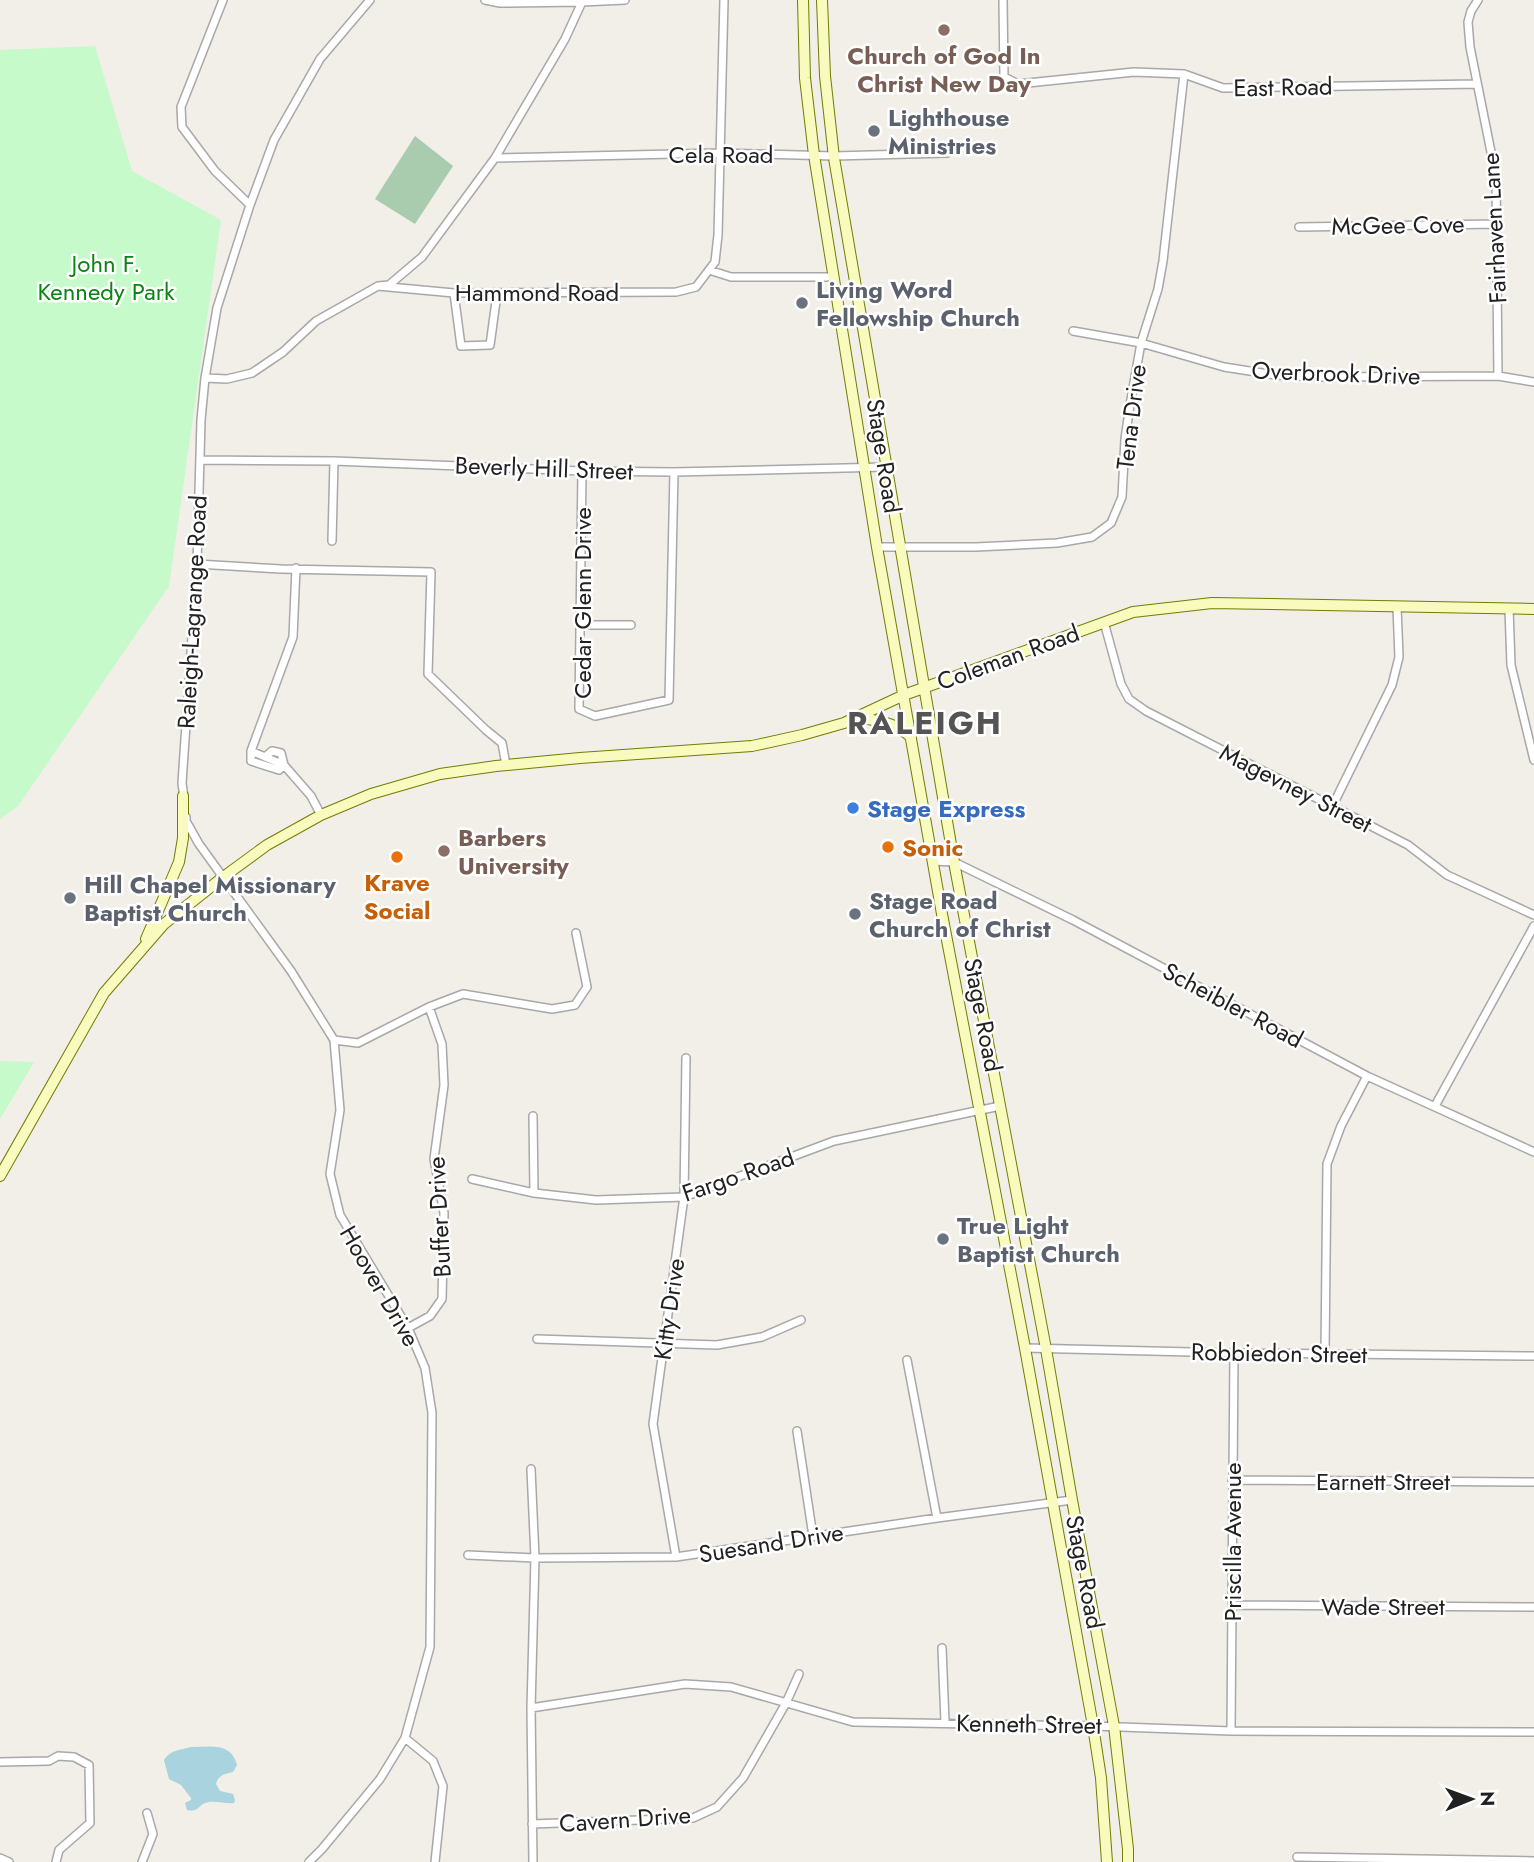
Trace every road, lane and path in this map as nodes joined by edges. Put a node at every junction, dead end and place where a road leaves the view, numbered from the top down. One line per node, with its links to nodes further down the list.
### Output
1 (223, 0): 18 (street)
2 (369, 0): 18 (street, Raleigh-Lagrange Road)
3 (485, 0): 10 (street)
4 (625, 0): 10 (street)
5 (724, 0): 13 (street)
6 (803, 0): 15 (main road, Stage Road)
7 (822, 0): 16 (main road, Stage Road)
8 (1003, 0): 11 (street, East Road)
9 (1478, 0): 12 (street, Fairhaven Lane)
10 (582, 2): 17 (street)
11 (1184, 74): 12 (street, East Road); 27 (street, Tena Drive)
12 (1477, 84): 19 (street, Fairhaven Lane)
13 (719, 153): 15 (street, Cela Road); 17 (street, Cela Road); 21 (street)
14 (947, 153): 16 (street, Cela Road)
15 (814, 155): 16 (street, Cela Road); 22 (main road, Stage Road)
16 (834, 156): 33 (main road, Stage Road)
17 (495, 158): 23 (street)
18 (250, 205): 29 (street, Raleigh-Lagrange Road)
19 (1497, 224): 20 (street, McGee Cove); 28 (street, Fairhaven Lane)
20 (1299, 227)
21 (709, 270): 22 (street); 25 (street, Hammond Road)
22 (833, 277): 34 (main road, Stage Road)
23 (378, 286): 24 (street, Hammond Road); 29 (street)
24 (454, 293): 25 (street, Hammond Road); 25 (street)
25 (498, 294)
26 (1073, 331): 27 (street, Overbrook Drive)
27 (1141, 343): 28 (street, Overbrook Drive); 39 (street, Tena Drive)
28 (1498, 376): 30 (street, Overbrook Drive)
29 (205, 378): 31 (street, Raleigh-Lagrange Road)
30 (1534, 382)
31 (201, 460): 32 (street, Beverly Hill Street); 40 (street, Raleigh-Lagrange Road)
32 (334, 461): 35 (street, Beverly Hill Street); 37 (street)
33 (886, 467): 34 (street, Beverly Hill Street); 39 (main road, Stage Road)
34 (864, 468): 36 (street, Beverly Hill Street); 38 (main road, Stage Road)
35 (582, 471): 36 (street, Beverly Hill Street); 46 (street, Cedar Glenn Drive)
36 (674, 471): 46 (street, Cedar Glenn Drive)
37 (332, 541)
38 (877, 547): 39 (street, Tena Drive); 49 (main road, Stage Road)
39 (899, 547): 48 (main road, Stage Road)
40 (197, 564): 41 (street); 56 (street, Raleigh-Lagrange Road)
41 (296, 568): 52 (street); 55 (street)
42 (1397, 607): 43 (main road, Coleman Road); 45 (main road, Coleman Road); 57 (street)
43 (1509, 609): 44 (main road, Coleman Road); 53 (street)
44 (1534, 609)
45 (1104, 622): 48 (main road, Coleman Road); 57 (street, Magevney Street)
46 (580, 625): 47 (street)
47 (631, 625)
48 (925, 688): 49 (main road, Coleman Road); 60 (main road, Stage Road)
49 (904, 695): 50 (main road, Coleman Road); 51 (main road, Stage Road)
50 (857, 717): 51 (main road); 55 (main road, Coleman Road)
51 (911, 737): 59 (main road, Stage Road)
52 (250, 751): 54 (street); 54 (street)
53 (1534, 760)
54 (284, 765): 58 (street)
55 (506, 765): 58 (main road, Coleman Road)
56 (183, 796): 61 (street, Raleigh-Lagrange Road); 65 (main road)
57 (1332, 807): 62 (street, Magevney Street)
58 (321, 815): 61 (main road, Coleman Road)
59 (932, 861): 60 (street, Scheibler Road); 72 (main road, Stage Road)
60 (954, 862): 69 (street, Scheibler Road); 70 (main road, Stage Road)
61 (222, 878): 65 (main road); 67 (street, Hoover Drive)
62 (1534, 915)
63 (1534, 926): 71 (street)
64 (576, 933): 66 (street)
65 (142, 950): 75 (main road)
66 (429, 1007): 67 (street); 80 (street, Buffer Drive)
67 (334, 1040): 80 (street, Hoover Drive)
68 (686, 1058): 78 (street, Kitty Drive)
69 (1367, 1076): 71 (street, Scheibler Road); 86 (street)
70 (1000, 1106): 72 (street, Fargo Road); 84 (main road, Stage Road)
71 (1435, 1107): 74 (street, Scheibler Road)
72 (978, 1110): 78 (street, Fargo Road); 83 (main road, Stage Road)
73 (533, 1116): 77 (street)
74 (1534, 1152)
75 (0, 1176)
76 (472, 1179): 77 (street, Fargo Road)
77 (534, 1193): 78 (street, Fargo Road)
78 (684, 1197): 82 (street, Kitty Drive)
79 (801, 1320): 82 (street)
80 (408, 1328): 111 (street, Hoover Drive)
81 (537, 1339): 82 (street)
82 (665, 1344): 98 (street, Kitty Drive)
83 (1025, 1348): 84 (street, Robbiedon Street); 94 (main road, Stage Road)
84 (1046, 1349): 85 (street, Robbiedon Street); 93 (main road, Stage Road)
85 (1234, 1353): 86 (street, Robbiedon Street); 91 (street, Priscilla Avenue)
86 (1325, 1354): 87 (street, Robbiedon Street)
87 (1534, 1356)
88 (906, 1360): 95 (street)
89 (797, 1431): 96 (street)
90 (531, 1469): 99 (street)
91 (1232, 1480): 92 (street, Earnett Street); 100 (street, Priscilla Avenue)
92 (1534, 1482)
93 (1072, 1500): 94 (street, Suesand Drive); 108 (main road, Stage Road)
94 (1052, 1504): 95 (street, Suesand Drive); 107 (main road, Stage Road)
95 (937, 1518): 96 (street, Suesand Drive)
96 (813, 1536): 98 (street, Suesand Drive)
97 (468, 1555): 99 (street, Suesand Drive)
98 (676, 1557): 99 (street, Suesand Drive)
99 (535, 1558): 105 (street)
100 (1232, 1605): 101 (street, Wade Street); 109 (street, Priscilla Avenue)
101 (1534, 1607)
102 (942, 1648): 106 (street)
103 (799, 1674): 104 (street, Cavern Drive)
104 (786, 1703): 105 (street, Kenneth Street); 106 (street, Kenneth Street); 114 (street, Cavern Drive)
105 (531, 1707): 114 (street)
106 (945, 1722): 107 (street, Kenneth Street)
107 (1093, 1726): 108 (street, Kenneth Street); 126 (main road, Stage Road)
108 (1114, 1726): 109 (street, Kenneth Street); 127 (main road, Stage Road)
109 (1231, 1731): 110 (street, Kenneth Street)
110 (1534, 1732)
111 (405, 1738): 123 (street, Hoover Drive); 124 (street)
112 (0, 1762): 121 (street)
113 (147, 1813): 122 (street)
114 (532, 1824): 125 (street)
115 (1297, 1857): 117 (street)
116 (0, 1858): 120 (street)
117 (1366, 1861): 118 (street)
118 (1484, 1861): 119 (street)
119 (1534, 1861)
120 (9, 1862)
121 (56, 1862)
122 (142, 1862)
123 (309, 1862)
124 (435, 1862)
125 (534, 1862)
126 (1107, 1862)
127 (1128, 1862)

